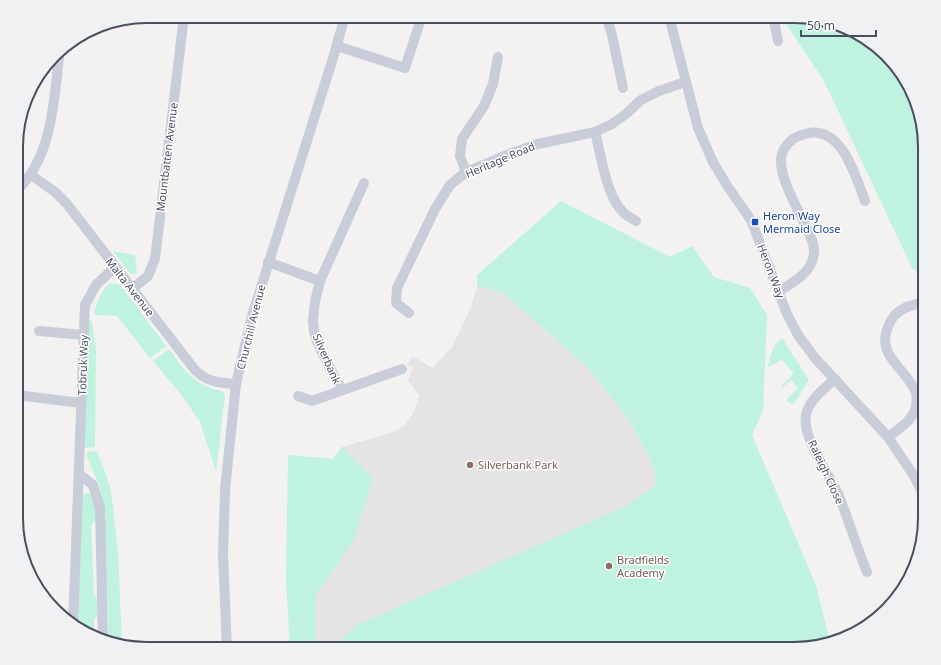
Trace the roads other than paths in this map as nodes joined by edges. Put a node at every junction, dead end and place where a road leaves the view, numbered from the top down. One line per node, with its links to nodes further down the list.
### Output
1 (183, 23): 23 (street, Mountbatten Avenue)
2 (343, 23): 8 (street, Churchill Avenue)
3 (420, 23): 8 (street)
4 (608, 23): 12 (street)
5 (671, 23): 11 (street, Heron Way)
6 (774, 23): 7 (street)
7 (778, 41)
8 (337, 46): 20 (street, Churchill Avenue)
9 (498, 57): 14 (street)
10 (58, 61): 15 (street)
11 (686, 82): 13 (street, Heritage Road); 24 (street, Heron Way)
12 (623, 88)
13 (595, 132): 14 (street, Heritage Road); 19 (street)
14 (466, 172): 26 (street, Heritage Road)
15 (31, 175): 17 (street); 21 (street, Malta Avenue)
16 (364, 183): 22 (street, Silverbank)
17 (23, 184)
18 (864, 201): 24 (street)
19 (636, 221)
20 (268, 262): 22 (street); 31 (street, Churchill Avenue)
21 (115, 267): 23 (street, Malta Avenue); 28 (street, Tobruk Way)
22 (320, 281): 32 (street, Silverbank)
23 (132, 289): 31 (street, Malta Avenue)
24 (779, 291): 30 (street, Heron Way)
25 (918, 304): 36 (street)
26 (409, 313)
27 (39, 331): 28 (street)
28 (84, 335): 35 (street, Tobruk Way)
29 (402, 368): 32 (street)
30 (835, 379): 36 (street, Heron Way); 39 (street, Raleigh Close)
31 (236, 384): 42 (street, Churchill Avenue)
32 (341, 390): 34 (street)
33 (23, 396): 35 (street)
34 (298, 396)
35 (81, 403): 37 (street, Tobruk Way)
36 (888, 438): 38 (street, Heron Way)
37 (79, 474): 40 (street, Tobruk Way); 41 (street)
38 (918, 484)
39 (867, 572)
40 (73, 617)
41 (103, 633)
42 (227, 642)

